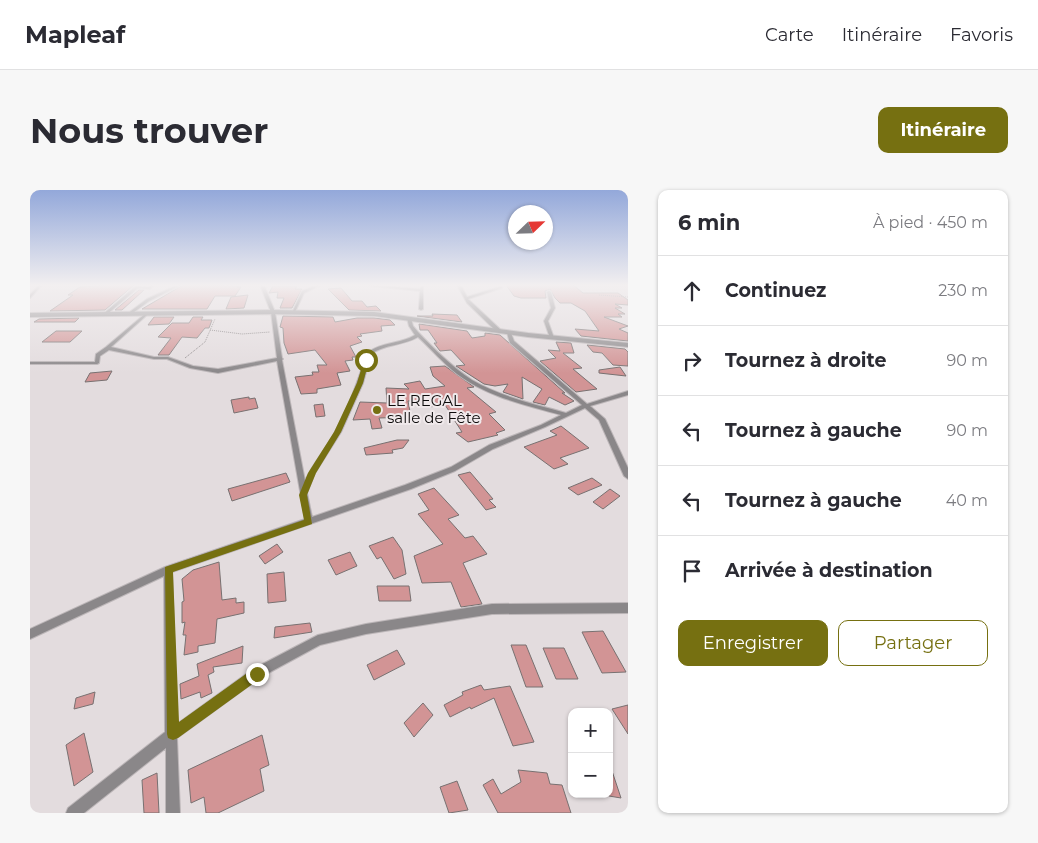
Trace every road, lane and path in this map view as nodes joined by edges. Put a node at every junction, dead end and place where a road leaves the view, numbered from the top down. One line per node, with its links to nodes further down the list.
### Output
1 (128, 314): 9 (street)
2 (146, 314): 18 (street)
3 (217, 314): 11 (path)
4 (273, 314): 12 (street)
5 (333, 314): 10 (street)
6 (481, 314): 13 (street)
7 (550, 314): 16 (street)
8 (30, 315): 9 (street)
9 (104, 315)
10 (409, 318): 13 (street); 15 (street)
11 (210, 330): 12 (path); 21 (path)
12 (277, 332): 19 (street)
13 (499, 332): 14 (street)
14 (509, 333): 16 (street); 23 (street)
15 (418, 335): 24 (street); 26 (street)
16 (552, 338): 17 (street)
17 (628, 345)
18 (108, 348): 20 (street); 21 (street)
19 (281, 359): 21 (street); 26 (street)
20 (30, 363)
21 (182, 364)
22 (628, 393): 23 (street)
23 (585, 406): 24 (street); 25 (street)
24 (568, 415): 27 (street)
25 (628, 476)
26 (303, 495): 27 (street)
27 (309, 522): 28 (street)
28 (168, 570): 30 (street); 31 (street)
29 (628, 608): 31 (street)
30 (30, 634)
31 (173, 734): 32 (street); 33 (street)
32 (73, 813)
33 (173, 813)

